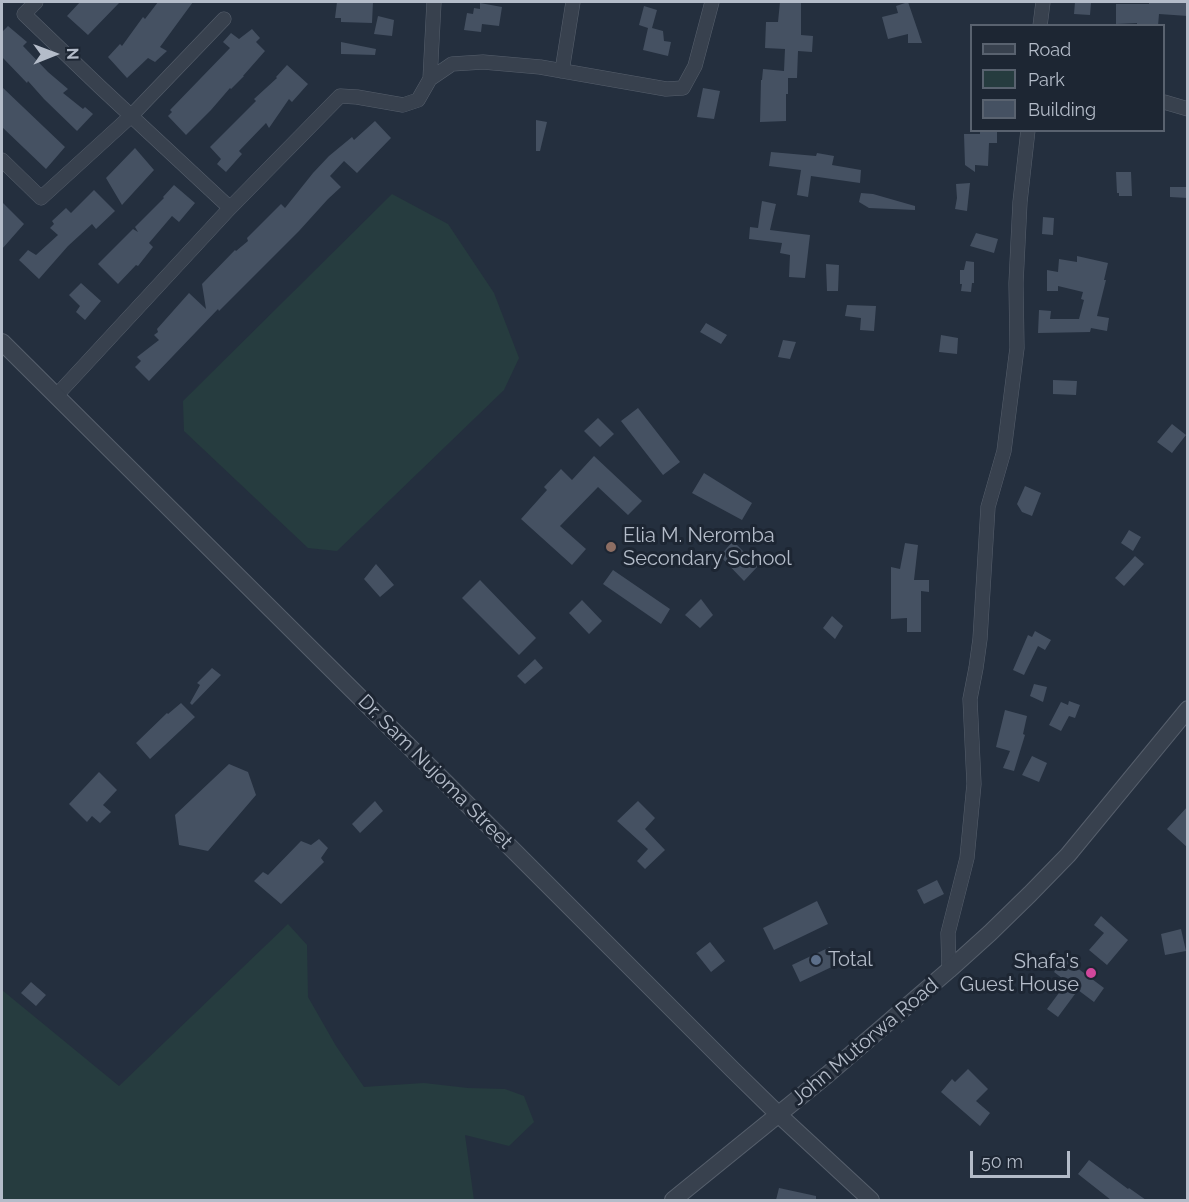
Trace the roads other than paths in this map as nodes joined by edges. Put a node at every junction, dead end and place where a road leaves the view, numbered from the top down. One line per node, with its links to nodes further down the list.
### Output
1 (36, 2): 12 (street)
2 (434, 2): 9 (street)
3 (573, 2): 8 (street)
4 (712, 2): 8 (street)
5 (1043, 2): 7 (street)
6 (224, 19): 12 (street)
7 (1040, 24)
8 (562, 70): 9 (street)
9 (430, 79): 15 (street)
10 (1165, 102): 11 (street)
11 (1188, 109)
12 (130, 116): 14 (street); 15 (street)
13 (1028, 132): 19 (street)
14 (2, 160)
15 (230, 208): 17 (street)
16 (2, 342): 17 (street, Dr. Sam Nujoma Street)
17 (56, 396): 20 (street, Dr. Sam Nujoma Street)
18 (1188, 709): 19 (street, John Mutorwa Road)
19 (950, 970): 20 (street, John Mutorwa Road)
20 (778, 1114): 21 (street, John Mutorwa Road); 22 (street, Dr. Sam Nujoma Street)
21 (673, 1200)
22 (871, 1200)

